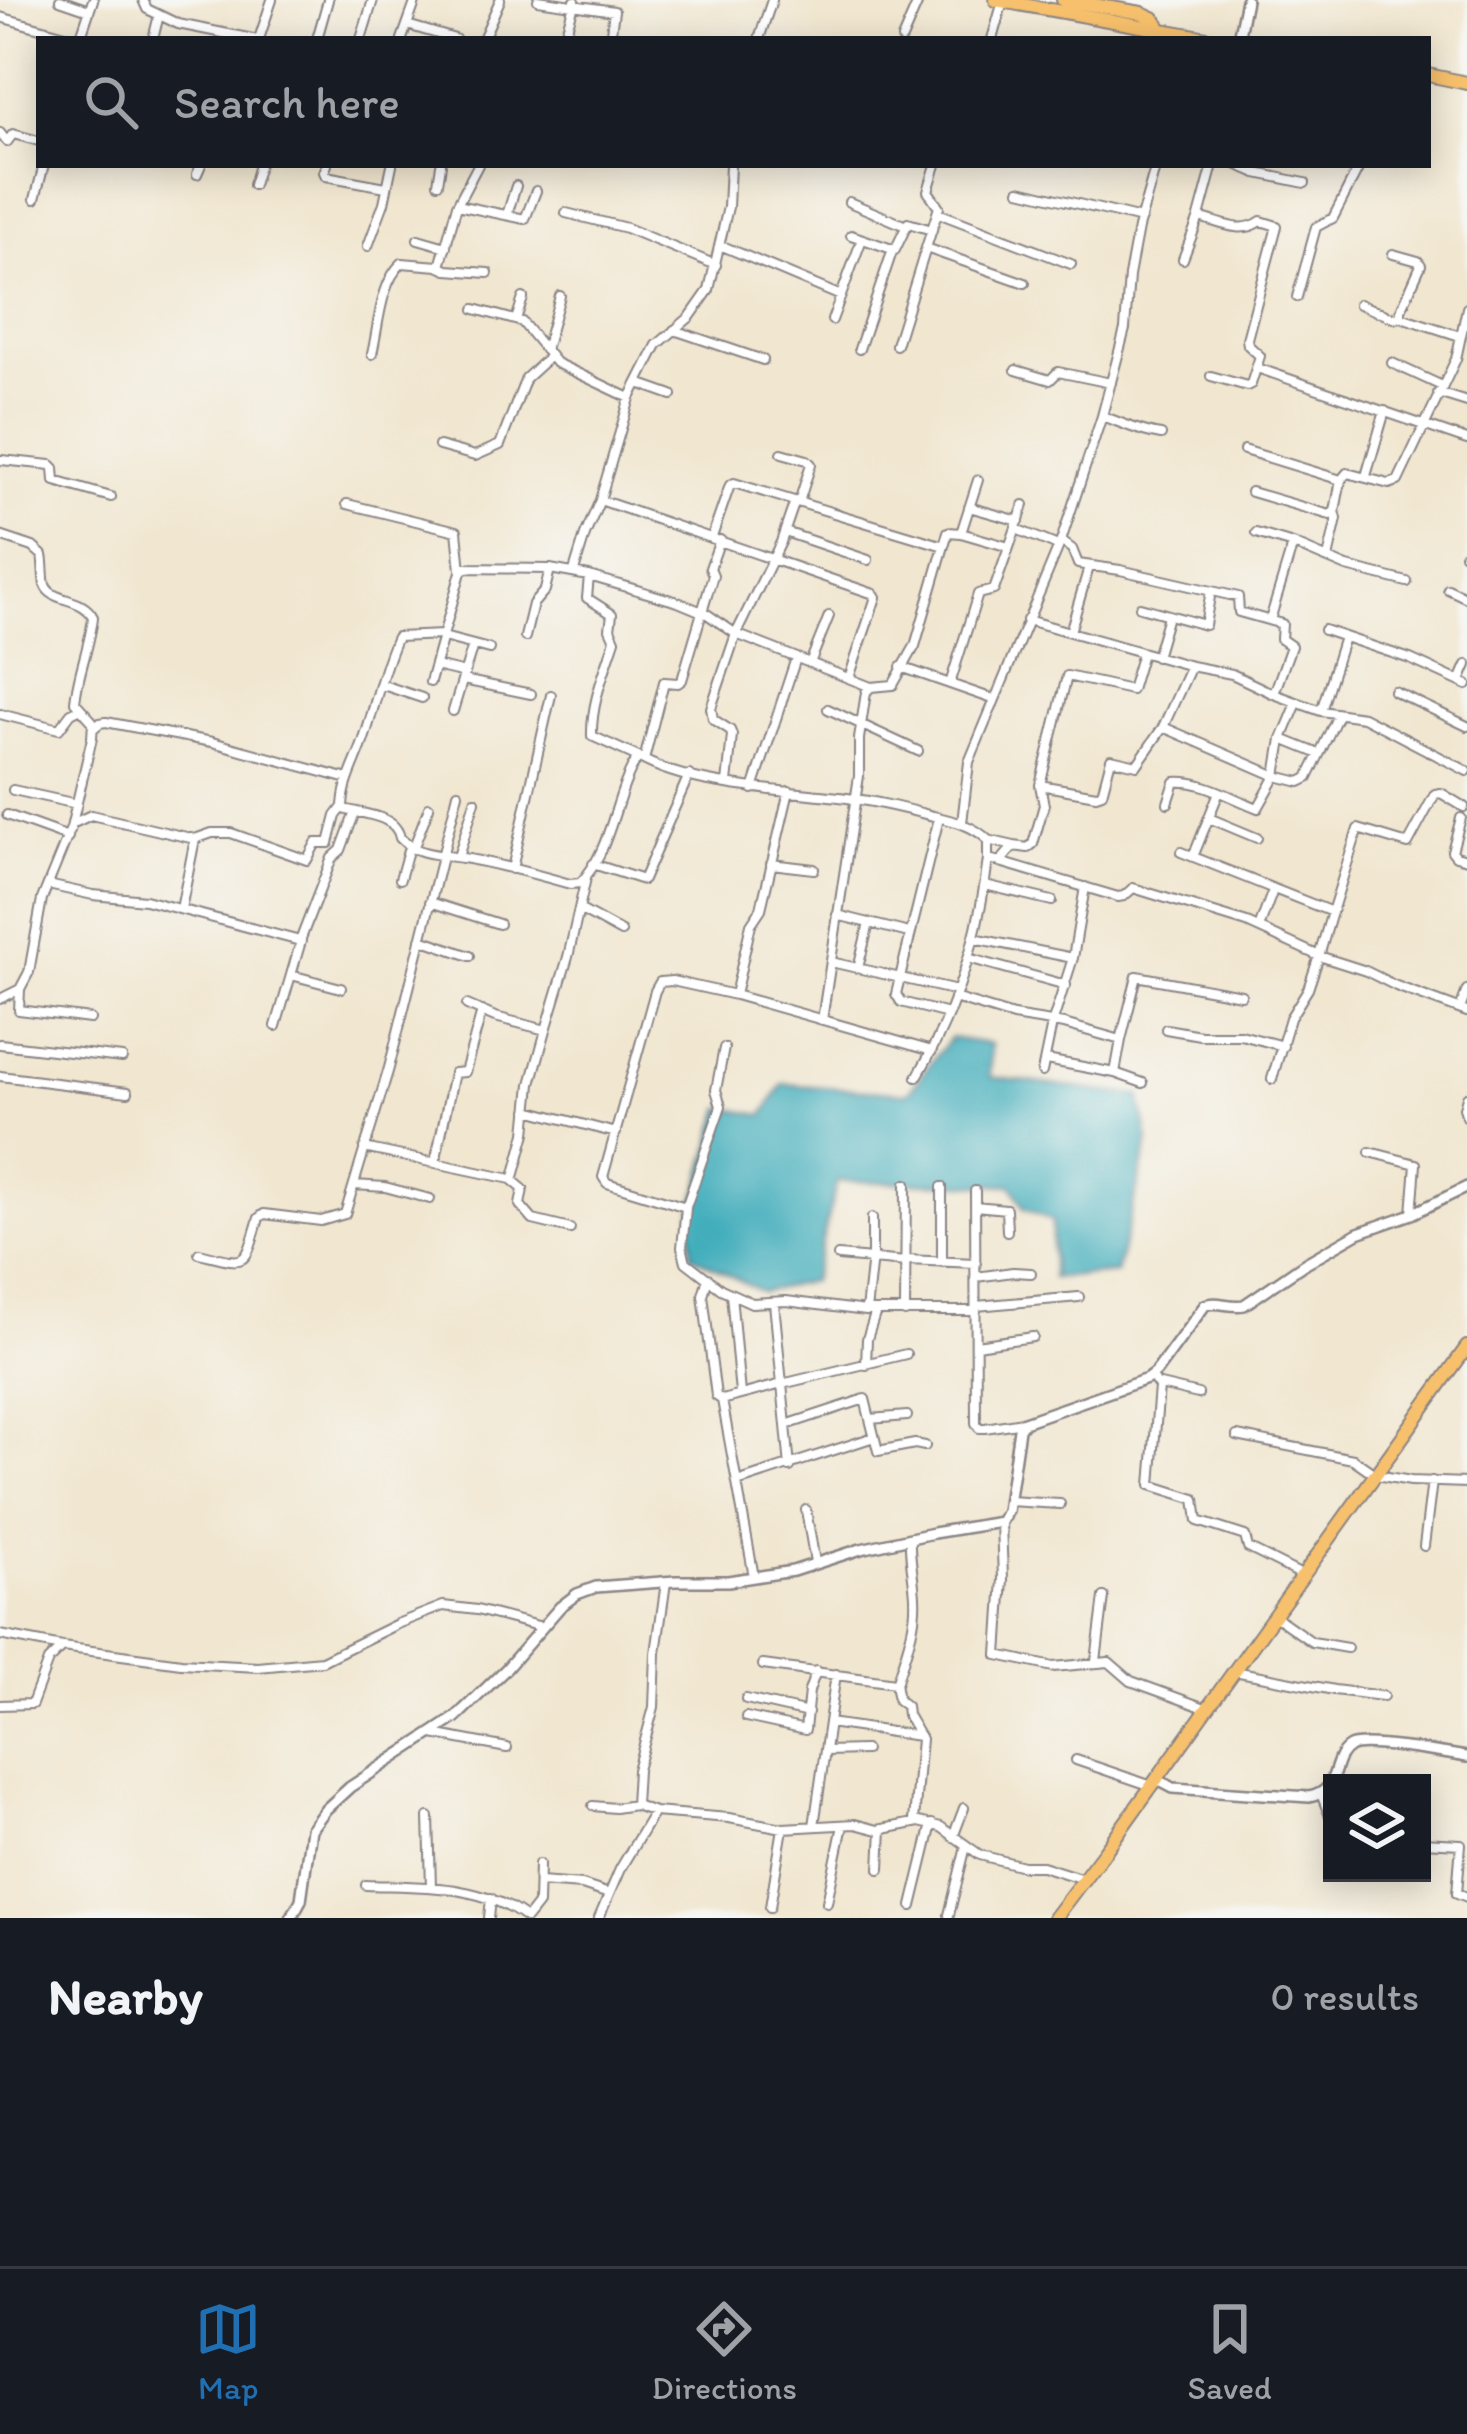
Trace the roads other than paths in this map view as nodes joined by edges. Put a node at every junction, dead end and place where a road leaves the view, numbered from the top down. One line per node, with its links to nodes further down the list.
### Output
1 (61, 0): 15 (street)
2 (143, 0): 17 (street)
3 (272, 0): 25 (street)
4 (328, 0): 26 (street)
5 (373, 0): 27 (street)
6 (416, 0): 19 (street)
7 (500, 0): 30 (street)
8 (538, 0): 14 (street)
9 (772, 0): 33 (street)
10 (919, 0): 34 (street)
11 (1000, 0): 16 (main road); 35 (street)
12 (1063, 0): 16 (main road)
13 (1246, 0): 36 (street)
14 (575, 2): 31 (street); 32 (street)
15 (91, 5): 22 (street)
16 (1142, 14): 20 (main road)
17 (159, 15): 23 (street); 24 (street)
18 (0, 16): 21 (street)
19 (407, 25): 28 (street); 29 (street)
20 (1158, 34)
21 (70, 36)
22 (81, 36)
23 (154, 36)
24 (242, 36)
25 (257, 36)
26 (317, 36)
27 (362, 36)
28 (404, 36)
29 (445, 36)
30 (487, 36)
31 (565, 36)
32 (610, 36)
33 (760, 36)
34 (903, 36)
35 (993, 36)
36 (1239, 36)
37 (1431, 76): 38 (main road)
38 (1467, 83)
39 (0, 133): 40 (street)
40 (36, 140)
41 (43, 168): 60 (street)
42 (258, 168): 55 (street)
43 (326, 168): 57 (street)
44 (391, 168): 57 (street)
45 (440, 168): 53 (street)
46 (476, 168): 62 (street)
47 (730, 168): 73 (street)
48 (935, 168): 64 (street)
49 (1155, 168): 67 (street)
50 (1213, 168): 66 (street)
51 (1245, 168): 54 (street)
52 (1358, 168): 87 (street)
53 (438, 183)
54 (1306, 183)
55 (253, 185)
56 (516, 186): 65 (street)
57 (386, 187): 74 (street)
58 (1020, 190): 67 (street)
59 (536, 191): 65 (street)
60 (35, 199)
61 (849, 202): 68 (street)
62 (457, 205): 65 (street); 75 (street)
63 (566, 213): 81 (street)
64 (938, 214): 69 (street); 80 (street)
65 (507, 215)
66 (1199, 217): 79 (street); 106 (street)
67 (1141, 219): 109 (street)
68 (906, 226): 69 (street); 77 (street)
69 (932, 230): 76 (street)
70 (851, 236): 72 (street)
71 (418, 238): 75 (street)
72 (862, 239): 77 (street); 86 (street)
73 (720, 245): 81 (street); 86 (street)
74 (368, 246)
75 (446, 247): 82 (street)
76 (926, 248): 84 (street); 98 (street)
77 (893, 249): 99 (street)
78 (1393, 254): 92 (street)
79 (1183, 259)
80 (1071, 264)
81 (716, 265): 96 (street)
82 (438, 266): 83 (street); 100 (street)
83 (488, 273)
84 (1025, 283)
85 (560, 296): 101 (street)
86 (841, 296): 94 (street)
87 (1297, 297)
88 (523, 298): 93 (street)
89 (1359, 304): 92 (street)
90 (1467, 308): 95 (street)
91 (476, 309): 93 (street)
92 (1401, 317): 97 (street)
93 (516, 320): 101 (street)
94 (832, 320)
95 (1466, 321): 97 (street)
96 (674, 330): 103 (street); 110 (street)
97 (1460, 336): 102 (street)
98 (896, 345)
99 (859, 349)
100 (372, 354)
101 (547, 354): 113 (street); 120 (street)
102 (1456, 359): 105 (street); 111 (street)
103 (763, 360)
104 (1392, 363): 111 (street)
105 (1467, 363)
106 (1257, 368): 108 (street); 115 (street)
107 (1016, 370): 109 (street)
108 (1210, 376)
109 (1111, 382): 116 (street)
110 (638, 383): 112 (street); 113 (street)
111 (1440, 390): 114 (street); 117 (street)
112 (672, 395)
113 (630, 398): 129 (street)
114 (1467, 402)
115 (1385, 411): 117 (street); 124 (street)
116 (1102, 416): 118 (street); 141 (street)
117 (1423, 423): 119 (street); 124 (street)
118 (1161, 435)
119 (1467, 440)
120 (439, 446)
121 (1244, 450): 126 (street)
122 (782, 453): 130 (street)
123 (0, 458): 128 (street)
124 (1366, 476): 126 (street)
125 (978, 480): 133 (street)
126 (1341, 480): 134 (street)
127 (1251, 492): 134 (street)
128 (111, 497)
129 (600, 500): 140 (street); 151 (street)
130 (797, 502): 136 (street); 140 (street); 143 (street)
131 (347, 504): 150 (street)
132 (1024, 506): 135 (street)
133 (969, 507): 135 (street); 137 (street)
134 (1335, 511): 146 (street)
135 (1017, 525): 141 (street); 144 (street)
136 (785, 532): 145 (street); 147 (street)
137 (961, 533): 143 (street); 144 (street)
138 (1256, 533): 142 (street)
139 (0, 536): 193 (street)
140 (716, 538): 145 (street); 158 (street)
141 (1059, 543): 148 (street); 161 (street)
142 (1292, 544): 146 (street); 162 (street)
143 (944, 546): 178 (street)
144 (1010, 548): 184 (street)
145 (774, 558): 165 (street); 180 (street)
146 (1328, 558): 153 (street)
147 (868, 560)
148 (1089, 567): 155 (street); 164 (street)
149 (550, 569): 150 (street); 151 (street); 167 (street)
150 (461, 572): 166 (street)
151 (574, 572): 152 (street)
152 (589, 576): 158 (street); 206 (street)
153 (1407, 582)
154 (1448, 589): 156 (street)
155 (1211, 591): 160 (street); 162 (street)
156 (1467, 598)
157 (1140, 608): 160 (street)
158 (701, 611): 165 (street); 206 (street)
159 (829, 616): 174 (street)
160 (1168, 616): 172 (street)
161 (1027, 620): 164 (street); 191 (street)
162 (1270, 620): 188 (street)
163 (1324, 630): 168 (street)
164 (1070, 632): 171 (street)
165 (736, 634): 173 (street); 211 (street)
166 (443, 636): 169 (street); 176 (street); 183 (street)
167 (525, 637)
168 (1344, 637): 182 (street); 196 (street)
169 (473, 645): 170 (street); 179 (street)
170 (490, 649)
171 (1142, 653): 172 (street); 212 (street)
172 (1156, 657): 177 (street)
173 (796, 658): 174 (street); 213 (street)
174 (810, 663): 180 (street)
175 (1467, 665): 182 (street)
176 (435, 666): 179 (street); 181 (street)
177 (1191, 666): 188 (street); 201 (street)
178 (901, 667): 184 (street); 185 (street)
179 (464, 676): 187 (street); 195 (street)
180 (849, 678): 185 (street)
181 (430, 682)
182 (1464, 683)
183 (380, 684): 190 (street); 210 (street)
184 (950, 684): 191 (street)
185 (872, 687): 200 (street)
186 (1394, 691): 199 (street)
187 (531, 694)
188 (1274, 694): 192 (street)
189 (551, 695): 246 (street)
190 (422, 698)
191 (993, 699): 229 (street)
192 (1297, 703): 196 (street); 203 (street)
193 (79, 709): 197 (street); 202 (street)
194 (829, 709): 200 (street)
195 (453, 711)
196 (1321, 711): 198 (street)
197 (0, 714)
198 (1338, 715): 205 (street); 207 (street)
199 (1467, 725)
200 (862, 726): 204 (street); 218 (street)
201 (1163, 727): 209 (street); 212 (street)
202 (93, 729): 210 (street); 221 (street)
203 (1282, 740): 205 (street); 209 (street)
204 (918, 752)
205 (1319, 754): 209 (street)
206 (641, 759): 208 (street); 244 (street)
207 (1467, 770)
208 (689, 775): 211 (street); 244 (street)
209 (1276, 776): 216 (street)
210 (348, 778): 222 (street)
211 (727, 783): 213 (street)
212 (1040, 785): 235 (street)
213 (753, 789): 215 (street)
214 (13, 790): 221 (street)
215 (789, 791): 218 (street); 245 (street)
216 (1219, 792): 220 (street); 228 (street)
217 (458, 794): 238 (street)
218 (855, 798): 227 (street); 259 (street)
219 (475, 801): 239 (street)
220 (1168, 802)
221 (77, 804): 230 (street)
222 (343, 807): 225 (street); 233 (street)
223 (429, 807): 236 (street)
224 (1465, 811): 242 (street); 258 (street)
225 (356, 812): 236 (street); 266 (street)
226 (7, 815): 231 (street)
227 (939, 818): 229 (street); 264 (street)
228 (1209, 818): 232 (street); 240 (street)
229 (962, 823): 234 (street)
230 (73, 824): 231 (street); 233 (street)
231 (68, 837): 250 (street)
232 (1257, 838)
233 (194, 839): 256 (street)
234 (988, 840): 235 (street); 241 (street)
235 (1014, 846): 243 (street)
236 (411, 848): 238 (street); 249 (street)
237 (1181, 852): 240 (street)
238 (442, 856): 239 (street); 255 (street)
239 (458, 857): 246 (street)
240 (1193, 857): 253 (street)
241 (988, 859): 243 (street); 251 (street)
242 (1467, 860)
243 (1000, 862): 252 (street)
244 (593, 864): 248 (street)
245 (771, 864): 247 (street); 280 (street)
246 (512, 869): 248 (street)
247 (814, 869)
248 (587, 877): 257 (street)
249 (400, 879)
250 (48, 884): 256 (street); 277 (street)
251 (985, 885): 254 (street); 265 (street)
252 (1085, 887): 262 (street); 271 (street)
253 (1273, 890): 258 (street); 262 (street)
254 (1052, 901)
255 (430, 902): 261 (street); 267 (street)
256 (182, 909): 266 (street)
257 (579, 909): 263 (street); 293 (street)
258 (1332, 913): 269 (street)
259 (837, 915): 260 (street); 272 (street)
260 (869, 923): 264 (street); 273 (street)
261 (499, 924)
262 (1259, 928): 269 (street)
263 (621, 932)
264 (909, 933): 275 (street)
265 (974, 938): 270 (street); 271 (street)
266 (302, 939): 274 (street)
267 (421, 939): 268 (street); 312 (street)
268 (470, 956)
269 (1318, 956): 285 (street); 296 (street)
270 (968, 958): 276 (street); 281 (street)
271 (1073, 958): 276 (street)
272 (830, 962): 273 (street); 289 (street)
273 (858, 968): 275 (street)
274 (291, 975): 278 (street); 291 (street)
275 (898, 978): 281 (street); 287 (street)
276 (1066, 986): 290 (street)
277 (20, 988): 283 (street); 288 (street)
278 (341, 988)
279 (1467, 990): 285 (street)
280 (735, 995): 289 (street); 311 (street)
281 (955, 995): 287 (street); 290 (street)
282 (1241, 995): 294 (street)
283 (0, 999)
284 (467, 1004): 286 (street)
285 (1464, 1010)
286 (482, 1011): 293 (street); 314 (street)
287 (948, 1014): 298 (street)
288 (90, 1019)
289 (822, 1020): 298 (street)
290 (1052, 1024): 294 (street); 300 (street)
291 (275, 1026)
292 (1166, 1029): 296 (street)
293 (546, 1030): 309 (street)
294 (1121, 1040): 302 (street)
295 (0, 1044): 299 (street)
296 (1283, 1046): 305 (street)
297 (724, 1048): 323 (street)
298 (932, 1051): 304 (street)
299 (122, 1058)
300 (1045, 1060): 301 (street); 302 (street)
301 (1042, 1072)
302 (1115, 1073): 306 (street)
303 (0, 1076): 307 (street)
304 (917, 1077)
305 (1272, 1079)
306 (1143, 1083)
307 (128, 1092)
308 (1467, 1097): 310 (street)
309 (527, 1109): 311 (street); 315 (street)
310 (1467, 1117)
311 (616, 1133): 323 (street)
312 (364, 1148): 314 (street); 317 (street)
313 (1370, 1152): 324 (street)
314 (434, 1162): 315 (street)
315 (511, 1179): 326 (street)
316 (906, 1184): 331 (street)
317 (354, 1185): 321 (street); 328 (street)
318 (1467, 1186): 324 (street)
319 (942, 1187): 332 (street)
320 (975, 1191): 322 (street)
321 (430, 1199)
322 (975, 1206): 327 (street); 333 (street)
323 (686, 1207): 336 (street)
324 (1412, 1214): 348 (street)
325 (872, 1218): 330 (street)
326 (570, 1229)
327 (1007, 1231)
328 (199, 1253)
329 (838, 1256): 330 (street)
330 (872, 1257): 331 (street); 341 (street)
331 (906, 1261): 332 (street); 342 (street)
332 (942, 1262): 333 (street)
333 (976, 1264): 335 (street)
334 (1031, 1274): 335 (street)
335 (976, 1277): 340 (street)
336 (708, 1278): 337 (street); 352 (street)
337 (731, 1294): 339 (street); 350 (street)
338 (1079, 1298): 340 (street)
339 (774, 1303): 341 (street); 349 (street)
340 (976, 1309): 342 (street); 344 (street)
341 (871, 1311): 342 (street); 347 (street)
342 (904, 1312)
343 (1033, 1337): 344 (street)
344 (976, 1345): 355 (street)
345 (1467, 1347): 361 (main road)
346 (906, 1354): 347 (street)
347 (866, 1365): 349 (street)
348 (1155, 1380): 351 (street); 355 (street); 372 (street)
349 (782, 1384): 350 (street); 356 (street)
350 (740, 1394): 352 (street)
351 (1198, 1394)
352 (722, 1400): 363 (street)
353 (908, 1416): 354 (street)
354 (870, 1419): 356 (street); 358 (street)
355 (1024, 1422): 365 (street)
356 (786, 1425): 360 (street)
357 (1237, 1436): 361 (street)
358 (874, 1437): 359 (street); 360 (street)
359 (925, 1446)
360 (790, 1467): 363 (street)
361 (1376, 1475): 362 (street); 372 (main road)
362 (1432, 1481): 364 (street); 370 (street)
363 (737, 1482): 373 (street)
364 (1467, 1483)
365 (1008, 1502): 366 (street); 368 (street)
366 (1060, 1504)
367 (806, 1510): 371 (street)
368 (1001, 1522): 369 (street); 381 (street)
369 (910, 1538): 371 (street); 386 (street)
370 (1424, 1546)
371 (815, 1562): 373 (street)
372 (1303, 1576): 376 (main road)
373 (754, 1577): 374 (street)
374 (666, 1582): 377 (street); 405 (street)
375 (1104, 1597): 381 (street)
376 (1275, 1616): 380 (street); 384 (main road)
377 (542, 1627): 379 (street); 394 (street)
378 (0, 1635): 379 (street)
379 (62, 1647): 389 (street)
380 (1347, 1648)
381 (1096, 1661): 390 (street)
382 (763, 1665): 383 (street)
383 (816, 1671): 385 (street); 391 (street)
384 (1233, 1671): 387 (street); 390 (main road)
385 (836, 1674): 386 (street); 393 (street)
386 (896, 1685): 395 (street)
387 (1383, 1696)
388 (746, 1699): 391 (street)
389 (0, 1705)
390 (1205, 1708): 401 (main road)
391 (808, 1713): 392 (street)
392 (746, 1717)
393 (829, 1723): 395 (street); 398 (street)
394 (433, 1734): 396 (street); 432 (street)
395 (920, 1736): 409 (street)
396 (507, 1748)
397 (865, 1750): 398 (street)
398 (825, 1751): 412 (street)
399 (1467, 1757): 402 (street)
400 (1076, 1760): 401 (street)
401 (1154, 1782): 402 (street); 421 (main road)
402 (1321, 1794): 403 (street)
403 (1323, 1799)
404 (593, 1805): 405 (street)
405 (634, 1805): 407 (street)
406 (964, 1808): 415 (street)
407 (654, 1812): 413 (street); 425 (street)
408 (429, 1817): 424 (street)
409 (914, 1821): 410 (street); 414 (street)
410 (932, 1824): 415 (street); 430 (street)
411 (843, 1825): 412 (street); 414 (street); 428 (street)
412 (814, 1826): 413 (street)
413 (783, 1828): 429 (street)
414 (882, 1828): 420 (street)
415 (953, 1837): 418 (street)
416 (1431, 1842): 417 (street)
417 (1464, 1842): 426 (street)
418 (966, 1846): 421 (street); 431 (street)
419 (539, 1864): 422 (street)
420 (880, 1869)
421 (1083, 1880): 436 (main road)
422 (538, 1882): 425 (street); 434 (street)
423 (366, 1885): 424 (street)
424 (430, 1887): 427 (street)
425 (609, 1894): 435 (street)
426 (1467, 1897)
427 (491, 1898): 433 (street); 434 (street)
428 (827, 1902)
429 (770, 1906)
430 (912, 1906)
431 (949, 1915)
432 (291, 1918)
433 (489, 1918)
434 (527, 1918)
435 (599, 1918)
436 (1054, 1918)

